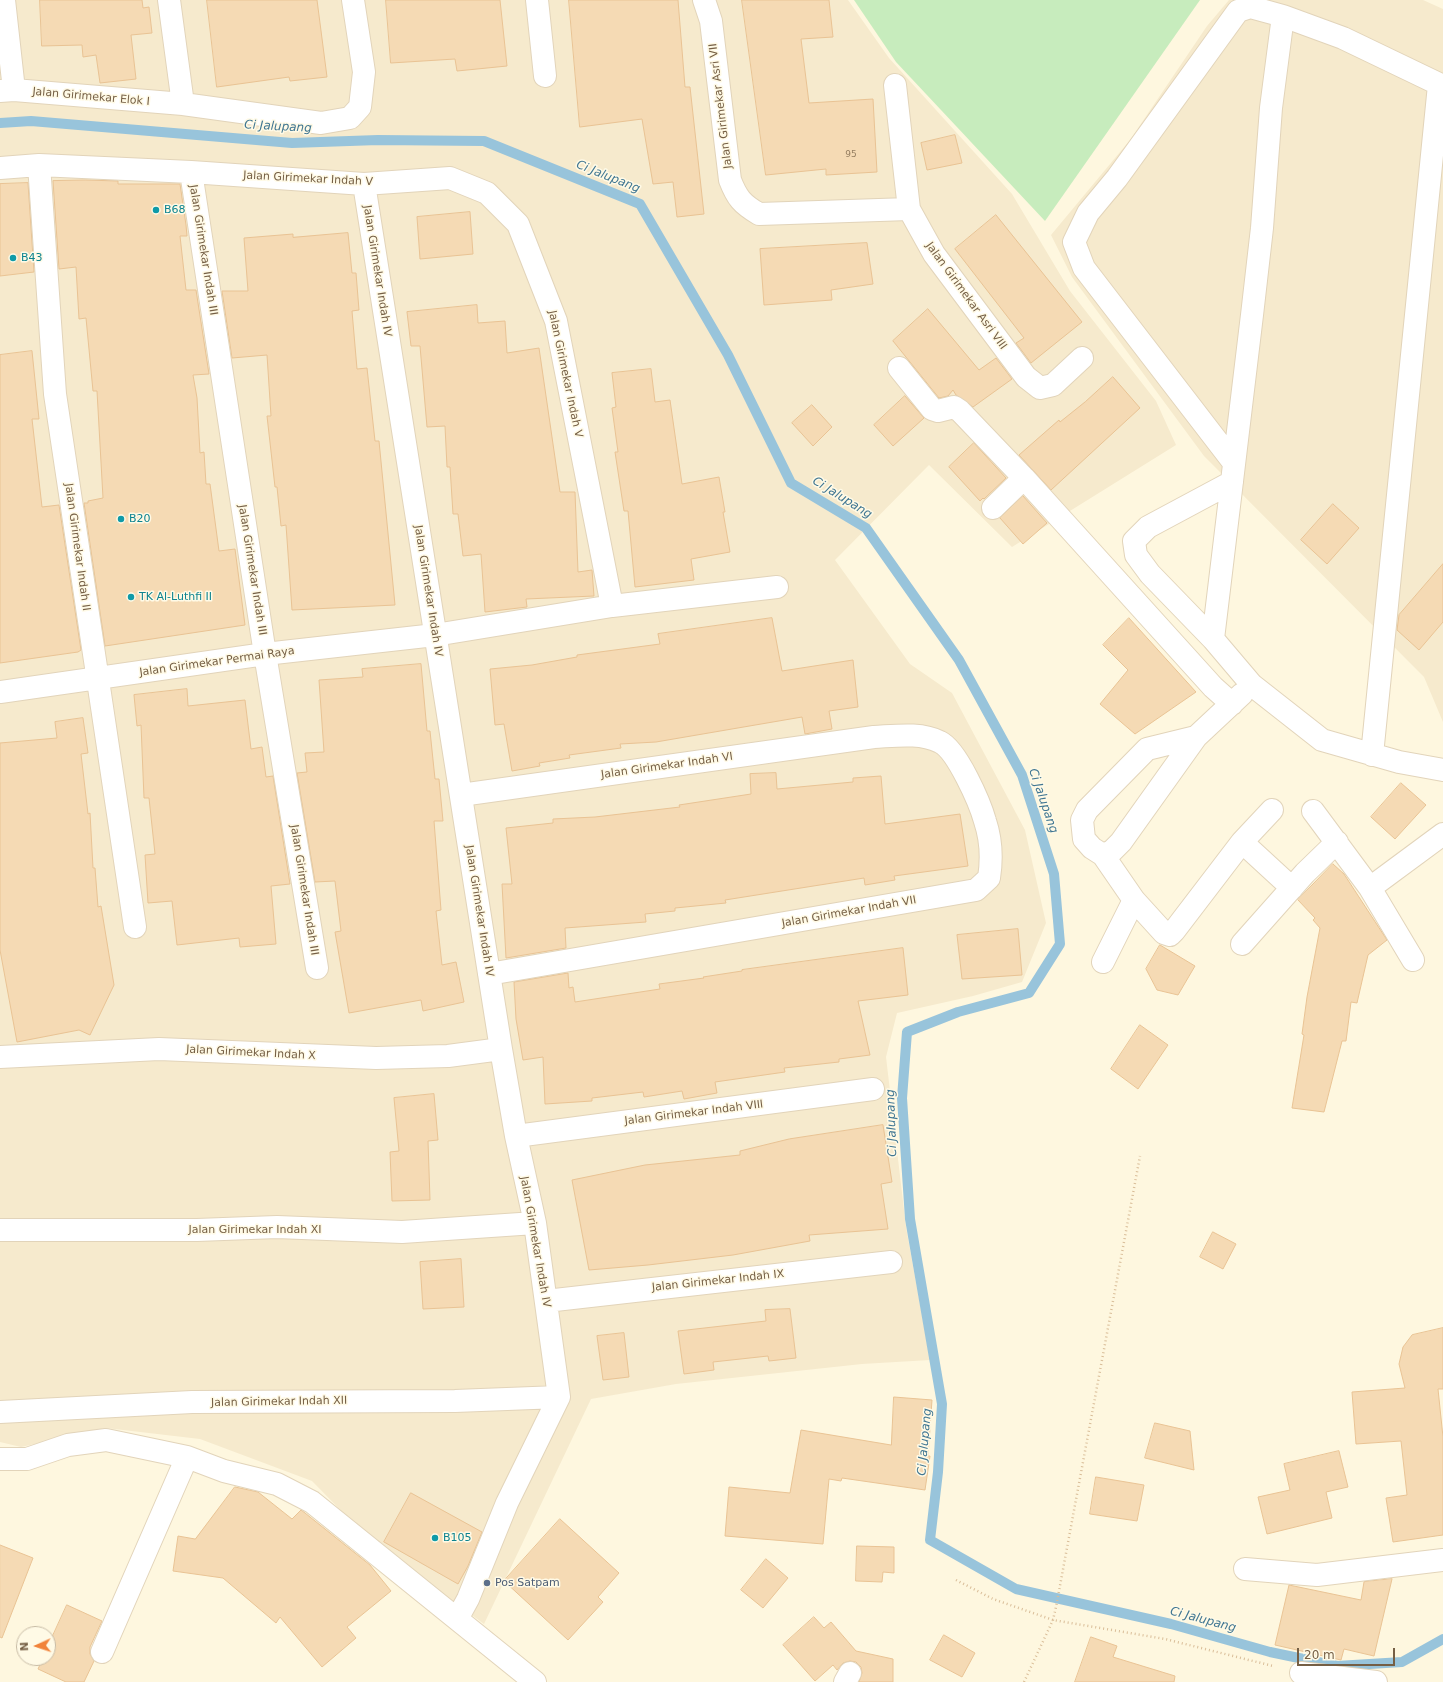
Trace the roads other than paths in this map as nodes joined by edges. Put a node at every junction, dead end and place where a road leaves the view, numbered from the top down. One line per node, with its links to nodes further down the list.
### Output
1 (4, 0): 10 (street)
2 (169, 0): 11 (street)
3 (353, 0): 11 (street, Jalan Girimekar Elok I)
4 (537, 0): 7 (street)
5 (704, 0): 16 (street, Jalan Girimekar Asri VII)
6 (1282, 16): 9 (street); 19 (street); 19 (street)
7 (545, 76)
8 (896, 85): 16 (street)
9 (1441, 86): 33 (street)
10 (7, 91): 11 (street, Jalan Girimekar Elok I)
11 (183, 104)
12 (40, 165): 13 (street, Jalan Girimekar Indah V); 14 (street, Jalan Girimekar Indah V); 27 (street, Jalan Girimekar Indah II)
13 (0, 168)
14 (191, 172): 15 (street, Jalan Girimekar Indah V); 26 (street, Jalan Girimekar Indah III)
15 (364, 184): 23 (street, Jalan Girimekar Indah V); 24 (street, Jalan Girimekar Indah IV)
16 (908, 209): 17 (street, Jalan Girimekar Asri VIII)
17 (1082, 358)
18 (899, 368): 20 (street)
19 (1233, 473): 25 (street); 25 (street)
20 (1024, 478): 21 (street); 30 (street)
21 (993, 508)
22 (776, 587): 23 (street)
23 (612, 606): 24 (street)
24 (435, 635): 26 (street, Jalan Girimekar Permai Raya); 35 (street, Jalan Girimekar Indah IV)
25 (1213, 639): 28 (street)
26 (265, 654): 27 (street, Jalan Girimekar Permai Raya); 49 (street, Jalan Girimekar Indah III)
27 (97, 679): 29 (street, Jalan Girimekar Permai Raya); 45 (street, Jalan Girimekar Indah II)
28 (1252, 685): 30 (street); 33 (street)
29 (0, 692)
30 (1232, 704): 32 (street)
31 (874, 737): 35 (street, Jalan Girimekar Indah VI); 50 (street, Jalan Girimekar Indah VII)
32 (1196, 737): 41 (street); 41 (street)
33 (1372, 755): 34 (street)
34 (1443, 770)
35 (461, 795): 50 (street, Jalan Girimekar Indah IV)
36 (1272, 810): 39 (street)
37 (1313, 811): 40 (street)
38 (1443, 834): 43 (street)
39 (1242, 842): 42 (street); 44 (street)
40 (1337, 842): 42 (street); 43 (street)
41 (1103, 855): 44 (street)
42 (1292, 888): 46 (street)
43 (1370, 888): 47 (street)
44 (1134, 900): 48 (street)
45 (136, 927)
46 (1242, 944)
47 (1413, 960)
48 (1103, 962)
49 (317, 968)
50 (489, 974): 51 (street, Jalan Girimekar Indah IV)
51 (502, 1048): 52 (street, Jalan Girimekar Indah X); 54 (street, Jalan Girimekar Indah IV)
52 (0, 1058)
53 (872, 1090): 54 (street, Jalan Girimekar Indah VIII)
54 (516, 1136): 55 (street, Jalan Girimekar Indah IV)
55 (534, 1223): 56 (street, Jalan Girimekar Indah XI); 58 (street, Jalan Girimekar Indah IV)
56 (0, 1230)
57 (891, 1262): 58 (street, Jalan Girimekar Indah IX)
58 (546, 1301): 59 (street, Jalan Girimekar Indah IV)
59 (559, 1397): 60 (street, Jalan Girimekar Indah XII); 65 (street)
60 (0, 1412)
61 (187, 1457): 62 (street); 65 (street); 66 (street)
62 (0, 1459)
63 (1443, 1560): 64 (street)
64 (1245, 1568)
65 (457, 1618): 68 (street)
66 (102, 1652)
67 (1301, 1673): 69 (street)
68 (535, 1682)
69 (1376, 1682)

